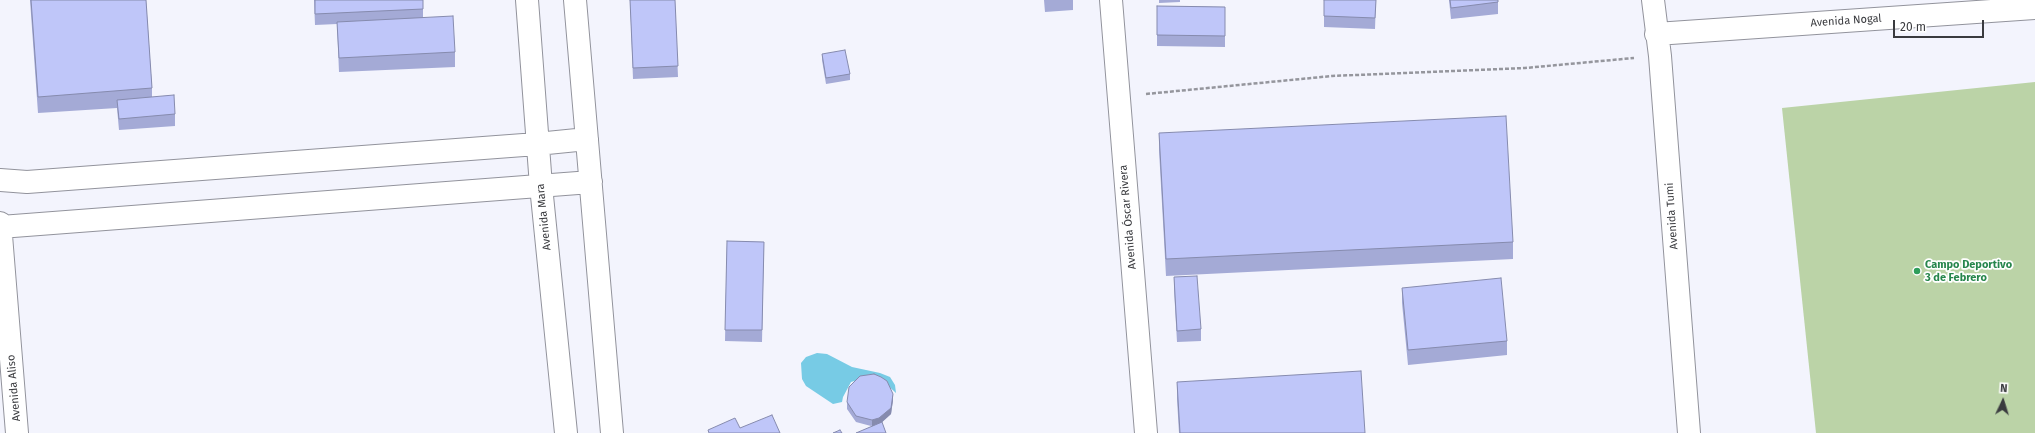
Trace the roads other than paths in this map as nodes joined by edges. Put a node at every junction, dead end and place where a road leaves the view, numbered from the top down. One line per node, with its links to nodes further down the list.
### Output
1 (527, 0): 8 (street, Avenida Mara)
2 (574, 0): 7 (street)
3 (1111, 0): 17 (street, Avenida Óscar Rivera)
4 (1654, 0): 6 (street, Avenida Tumi)
5 (2035, 8): 6 (street, Avenida Nogal)
6 (1656, 34): 18 (street, Avenida Tumi)
7 (587, 139): 8 (street); 10 (street)
8 (537, 144): 9 (street); 11 (street, Avenida Mara)
9 (0, 180)
10 (591, 182): 11 (street); 16 (street)
11 (540, 186): 13 (street); 15 (street, Avenida Mara)
12 (0, 224): 13 (street, Avenida Aliso)
13 (0, 227): 14 (street, Avenida Aliso)
14 (17, 433)
15 (566, 433)
16 (612, 433)
17 (1146, 433)
18 (1689, 433)

